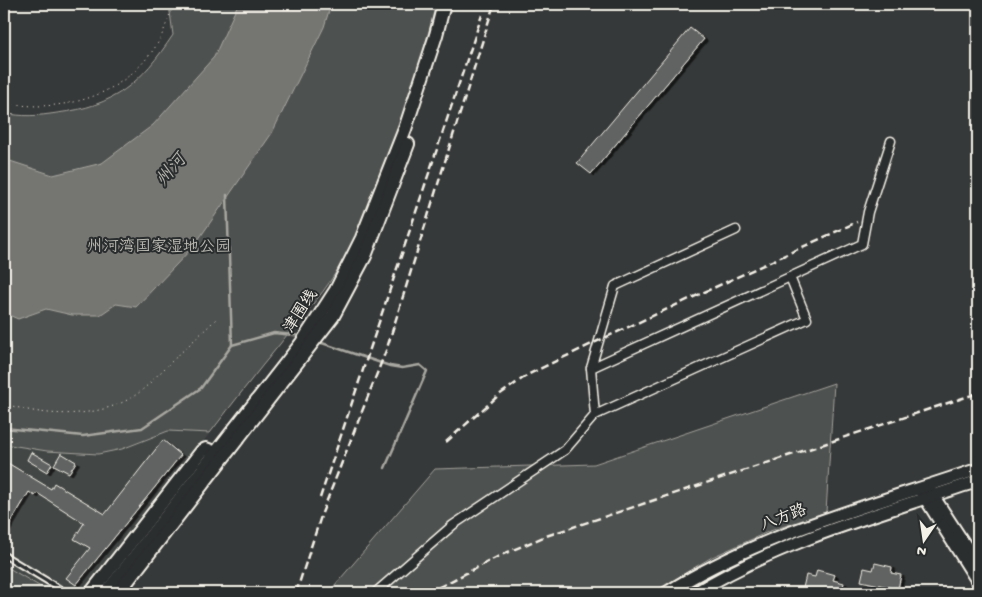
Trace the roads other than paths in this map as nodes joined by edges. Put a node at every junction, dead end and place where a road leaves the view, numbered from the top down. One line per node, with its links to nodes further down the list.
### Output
1 (444, 4): 6 (main road, 津围线)
2 (452, 4): 6 (main road, 津围线)
3 (891, 141): 5 (street)
4 (736, 230): 8 (street)
5 (790, 277): 8 (street); 9 (street)
6 (319, 328): 7 (main road, 津围线)
7 (306, 345): 10 (main road, 津围线); 20 (main road, 津围线)
8 (591, 368): 9 (street)
9 (595, 415): 21 (street)
10 (216, 453): 18 (main road); 19 (main road, 津围线)
11 (978, 469): 13 (main road)
12 (978, 481): 13 (main road)
13 (926, 493): 15 (main road); 16 (main road); 22 (main road, 八方路); 23 (main road, 八方路)
14 (4, 555): 17 (lane)
15 (978, 565)
16 (978, 582)
17 (66, 593)
18 (91, 593)
19 (106, 593)
20 (118, 593)
21 (375, 593)
22 (666, 593)
23 (695, 593)

